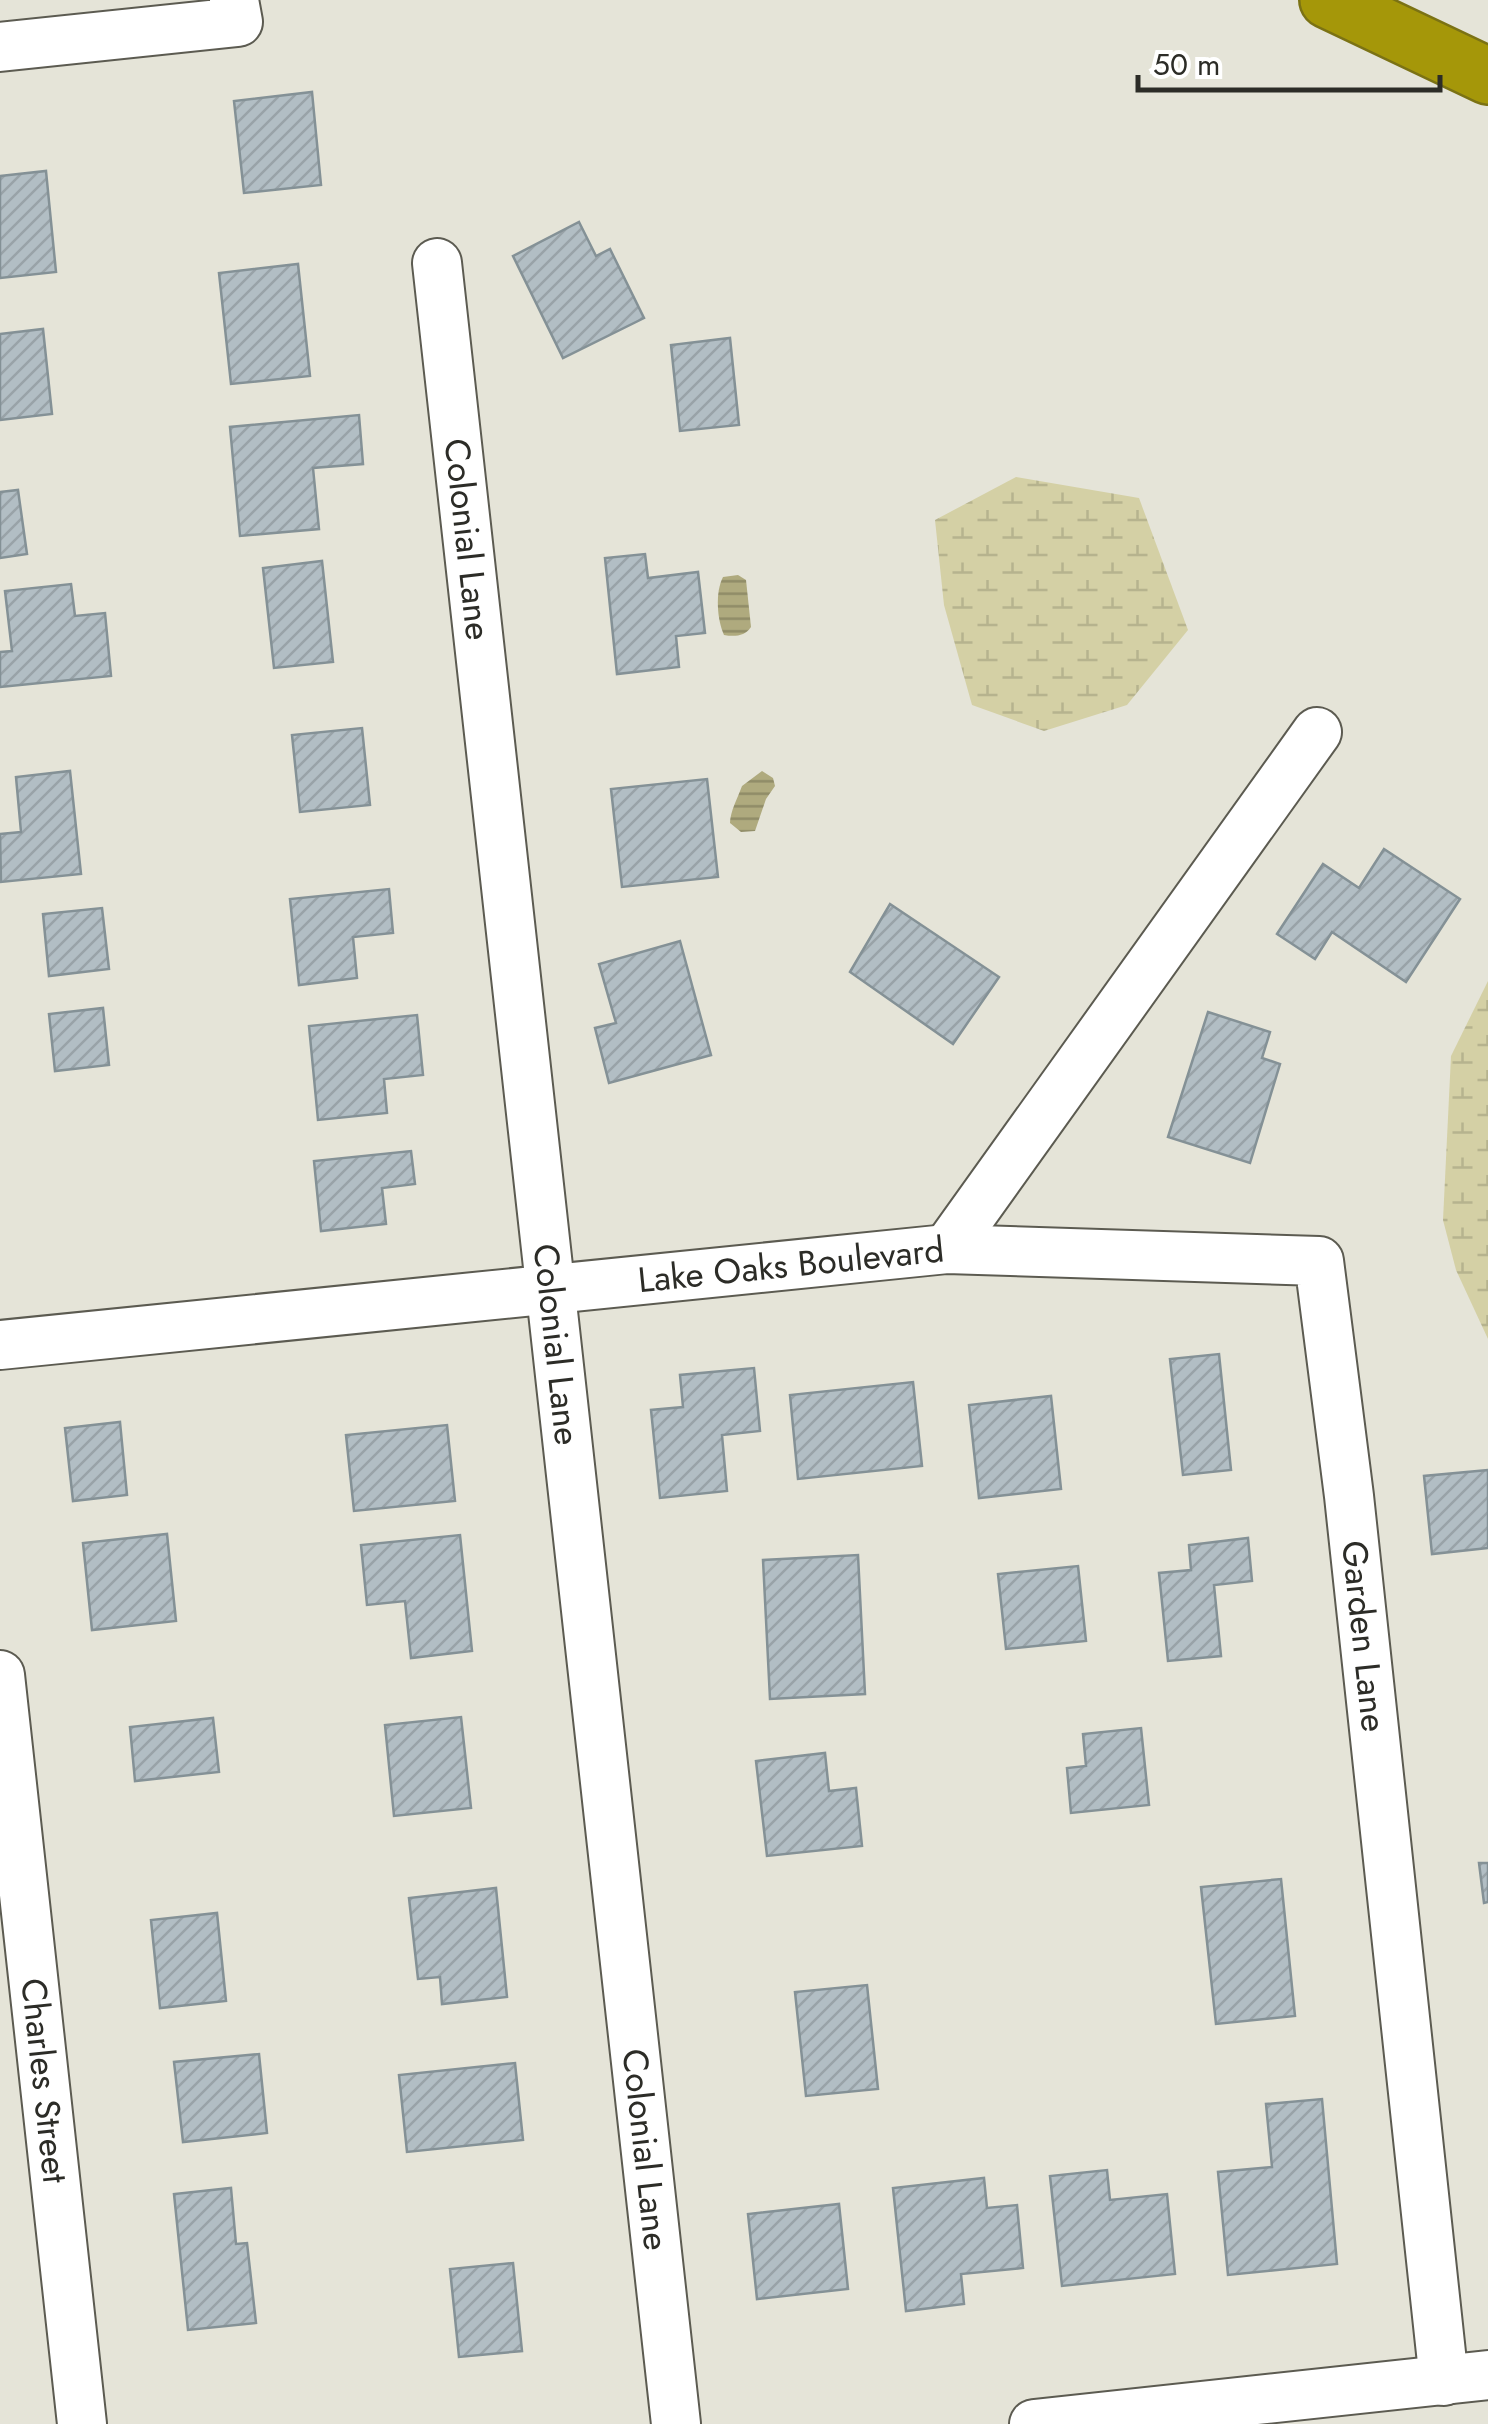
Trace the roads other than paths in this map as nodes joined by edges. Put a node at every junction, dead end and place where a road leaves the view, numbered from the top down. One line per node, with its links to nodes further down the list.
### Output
1 (234, 0): 3 (street)
2 (1328, 0): 4 (highway)
3 (0, 48)
4 (1488, 76)
5 (438, 264): 8 (street, Colonial Lane)
6 (1317, 732): 7 (street, Lake Oaks Boulevard)
7 (947, 1249): 8 (street, Lake Oaks Boulevard); 11 (street, Garden Lane)
8 (550, 1291): 9 (street, Lake Oaks Boulevard); 13 (street, Colonial Lane)
9 (0, 1345)
10 (0, 1674): 12 (street, Charles Street)
11 (1466, 2378): 14 (street)
12 (82, 2424)
13 (676, 2424)
14 (1034, 2424)

